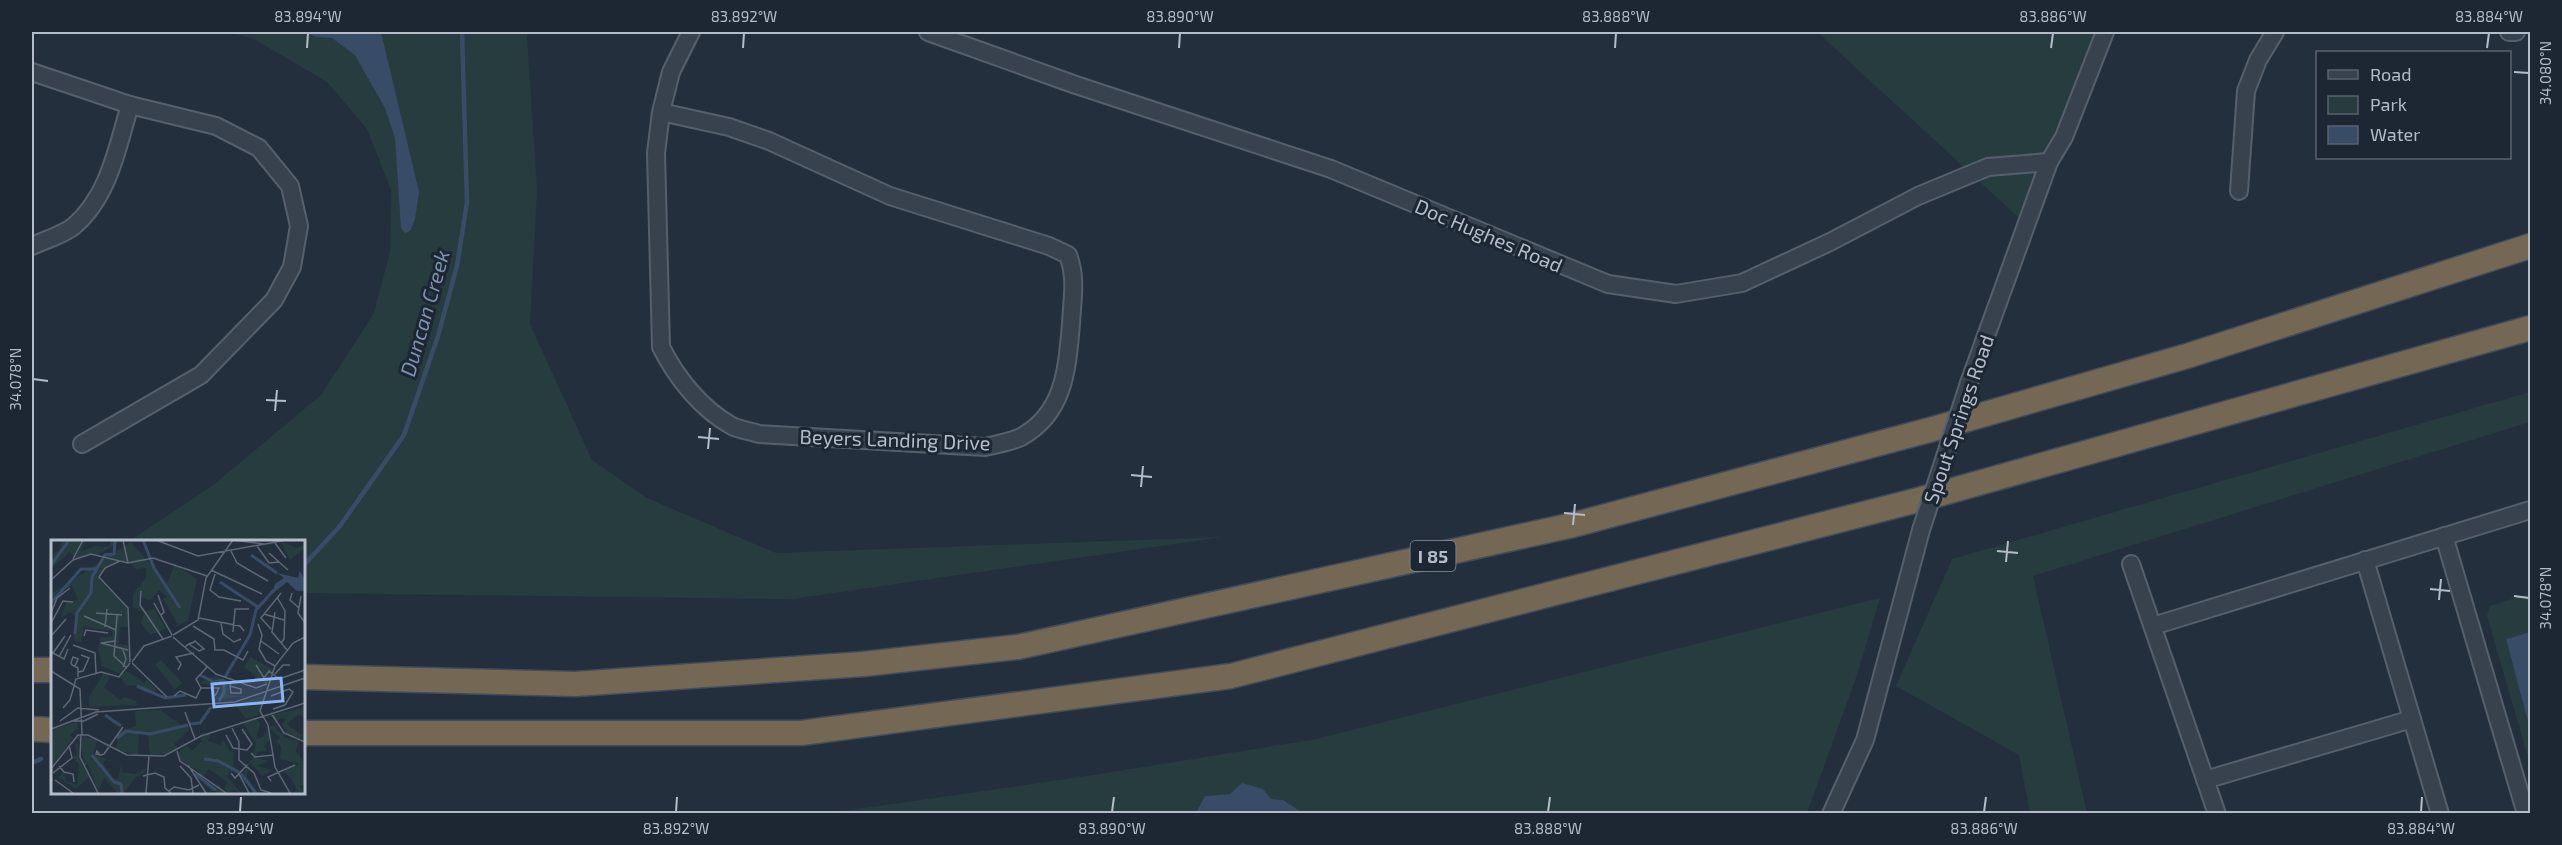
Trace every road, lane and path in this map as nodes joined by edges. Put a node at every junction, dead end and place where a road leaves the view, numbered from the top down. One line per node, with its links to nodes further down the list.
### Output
1 (692, 32): 9 (street, Beyers Landing Drive)
2 (928, 32): 10 (street, Doc Hughes Road)
3 (2105, 32): 10 (street, Spout Springs Road)
4 (2276, 32): 11 (street)
5 (2509, 32): 6 (street)
6 (2516, 32)
7 (32, 72): 8 (street)
8 (130, 105): 12 (street); 15 (street)
9 (661, 112): 9 (street, Beyers Landing Drive)
10 (2049, 162): 29 (street, Spout Springs Road, bridge)
11 (2238, 191)
12 (32, 246)
13 (2530, 246): 23 (highway, I 85)
14 (2530, 328): 27 (highway)
15 (82, 444)
16 (2530, 510): 17 (street)
17 (2444, 536): 18 (street); 32 (street)
18 (2365, 560): 20 (street); 24 (street)
19 (2131, 564): 20 (street)
20 (2153, 626): 28 (street)
21 (32, 670): 22 (highway)
22 (51, 670)
23 (304, 677)
24 (2412, 719): 28 (street); 31 (street)
25 (32, 729): 26 (highway)
26 (51, 730)
27 (304, 733)
28 (2205, 780): 30 (street)
29 (1831, 813)
30 (2217, 813)
31 (2440, 813)
32 (2526, 813)

